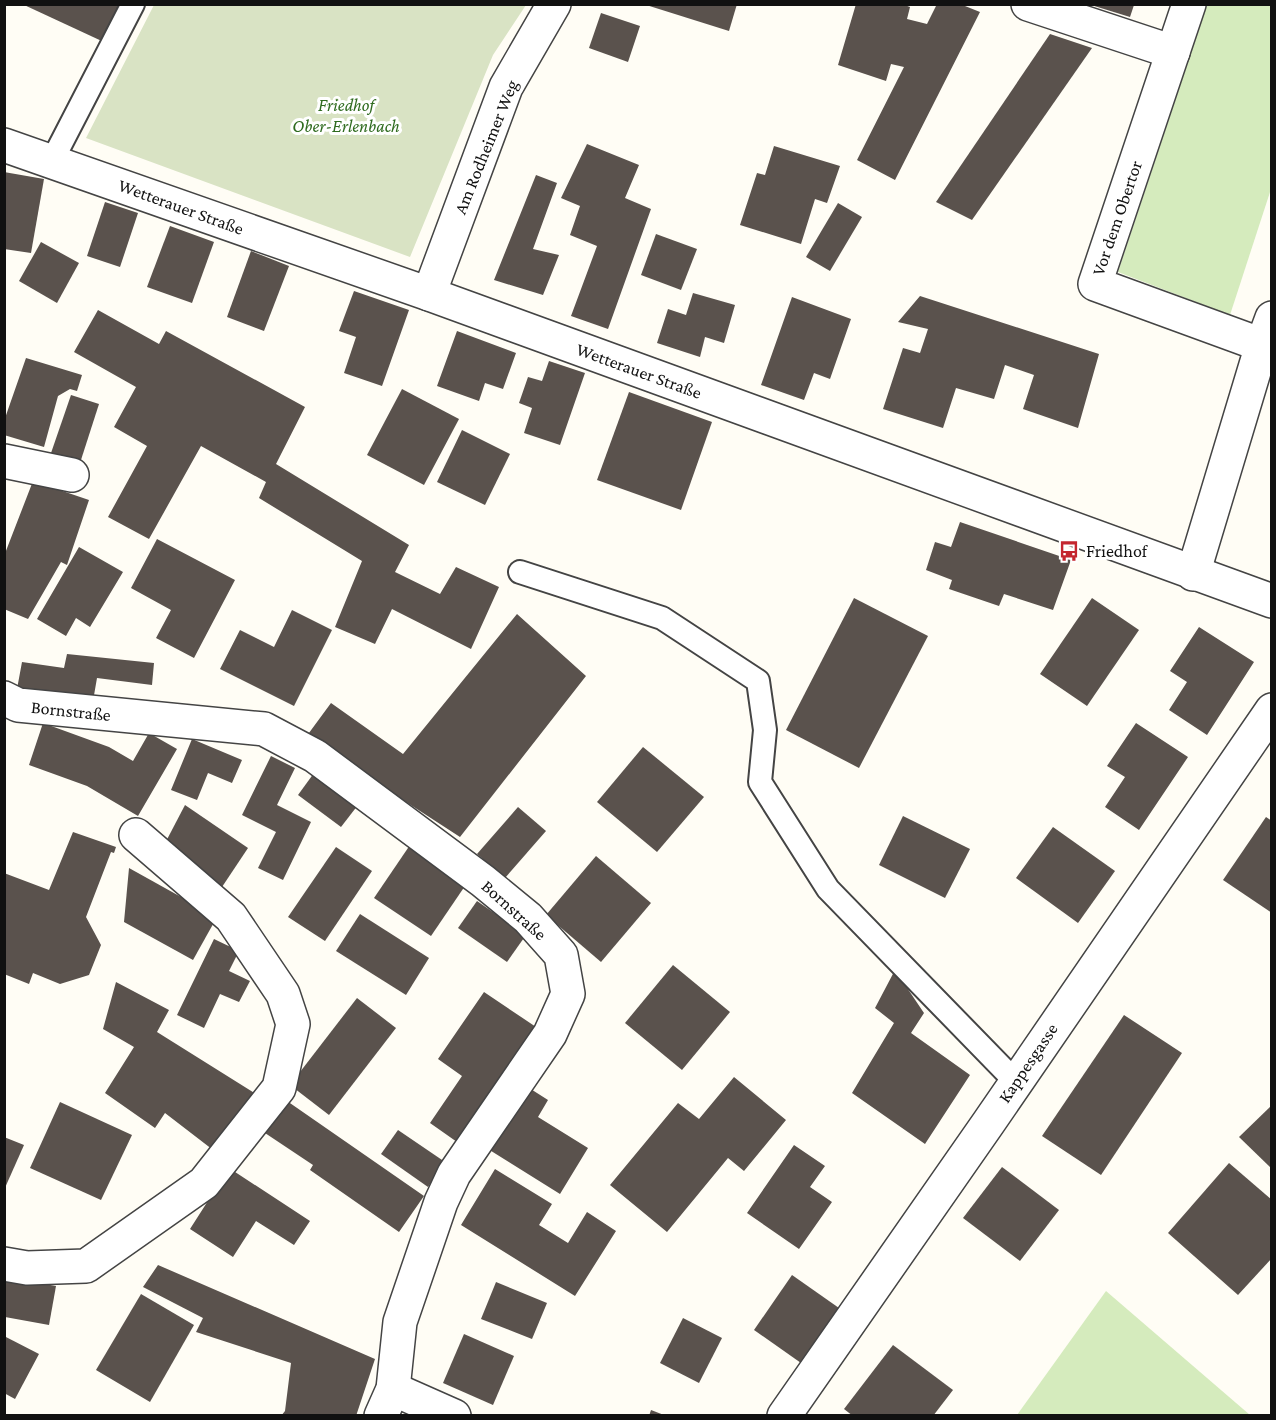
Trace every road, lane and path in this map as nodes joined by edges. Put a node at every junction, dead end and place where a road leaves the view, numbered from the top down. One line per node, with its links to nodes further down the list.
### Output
1 (133, 4): 7 (lane)
2 (554, 4): 8 (street, Am Rodheimer Weg)
3 (1028, 4): 5 (street)
4 (1189, 4): 5 (street, Vor dem Obertor)
5 (1173, 52): 9 (street, Vor dem Obertor)
6 (4, 145): 7 (street, Wetterauer Straße)
7 (52, 161): 8 (street, Wetterauer Straße)
8 (429, 294): 13 (street, Wetterauer Straße)
9 (1267, 332): 13 (street, Vor dem Obertor)
10 (4, 461): 11 (street)
11 (72, 475)
12 (520, 572): 18 (lane)
13 (1193, 574): 14 (street, Wetterauer Straße)
14 (1272, 601)
15 (4, 698): 20 (street, Bornstraße)
16 (1272, 710): 18 (street, Kappesgasse)
17 (135, 835): 19 (street)
18 (1016, 1082): 22 (street, Kappesgasse)
19 (4, 1264)
20 (387, 1402): 21 (street)
21 (454, 1416)
22 (784, 1416)

